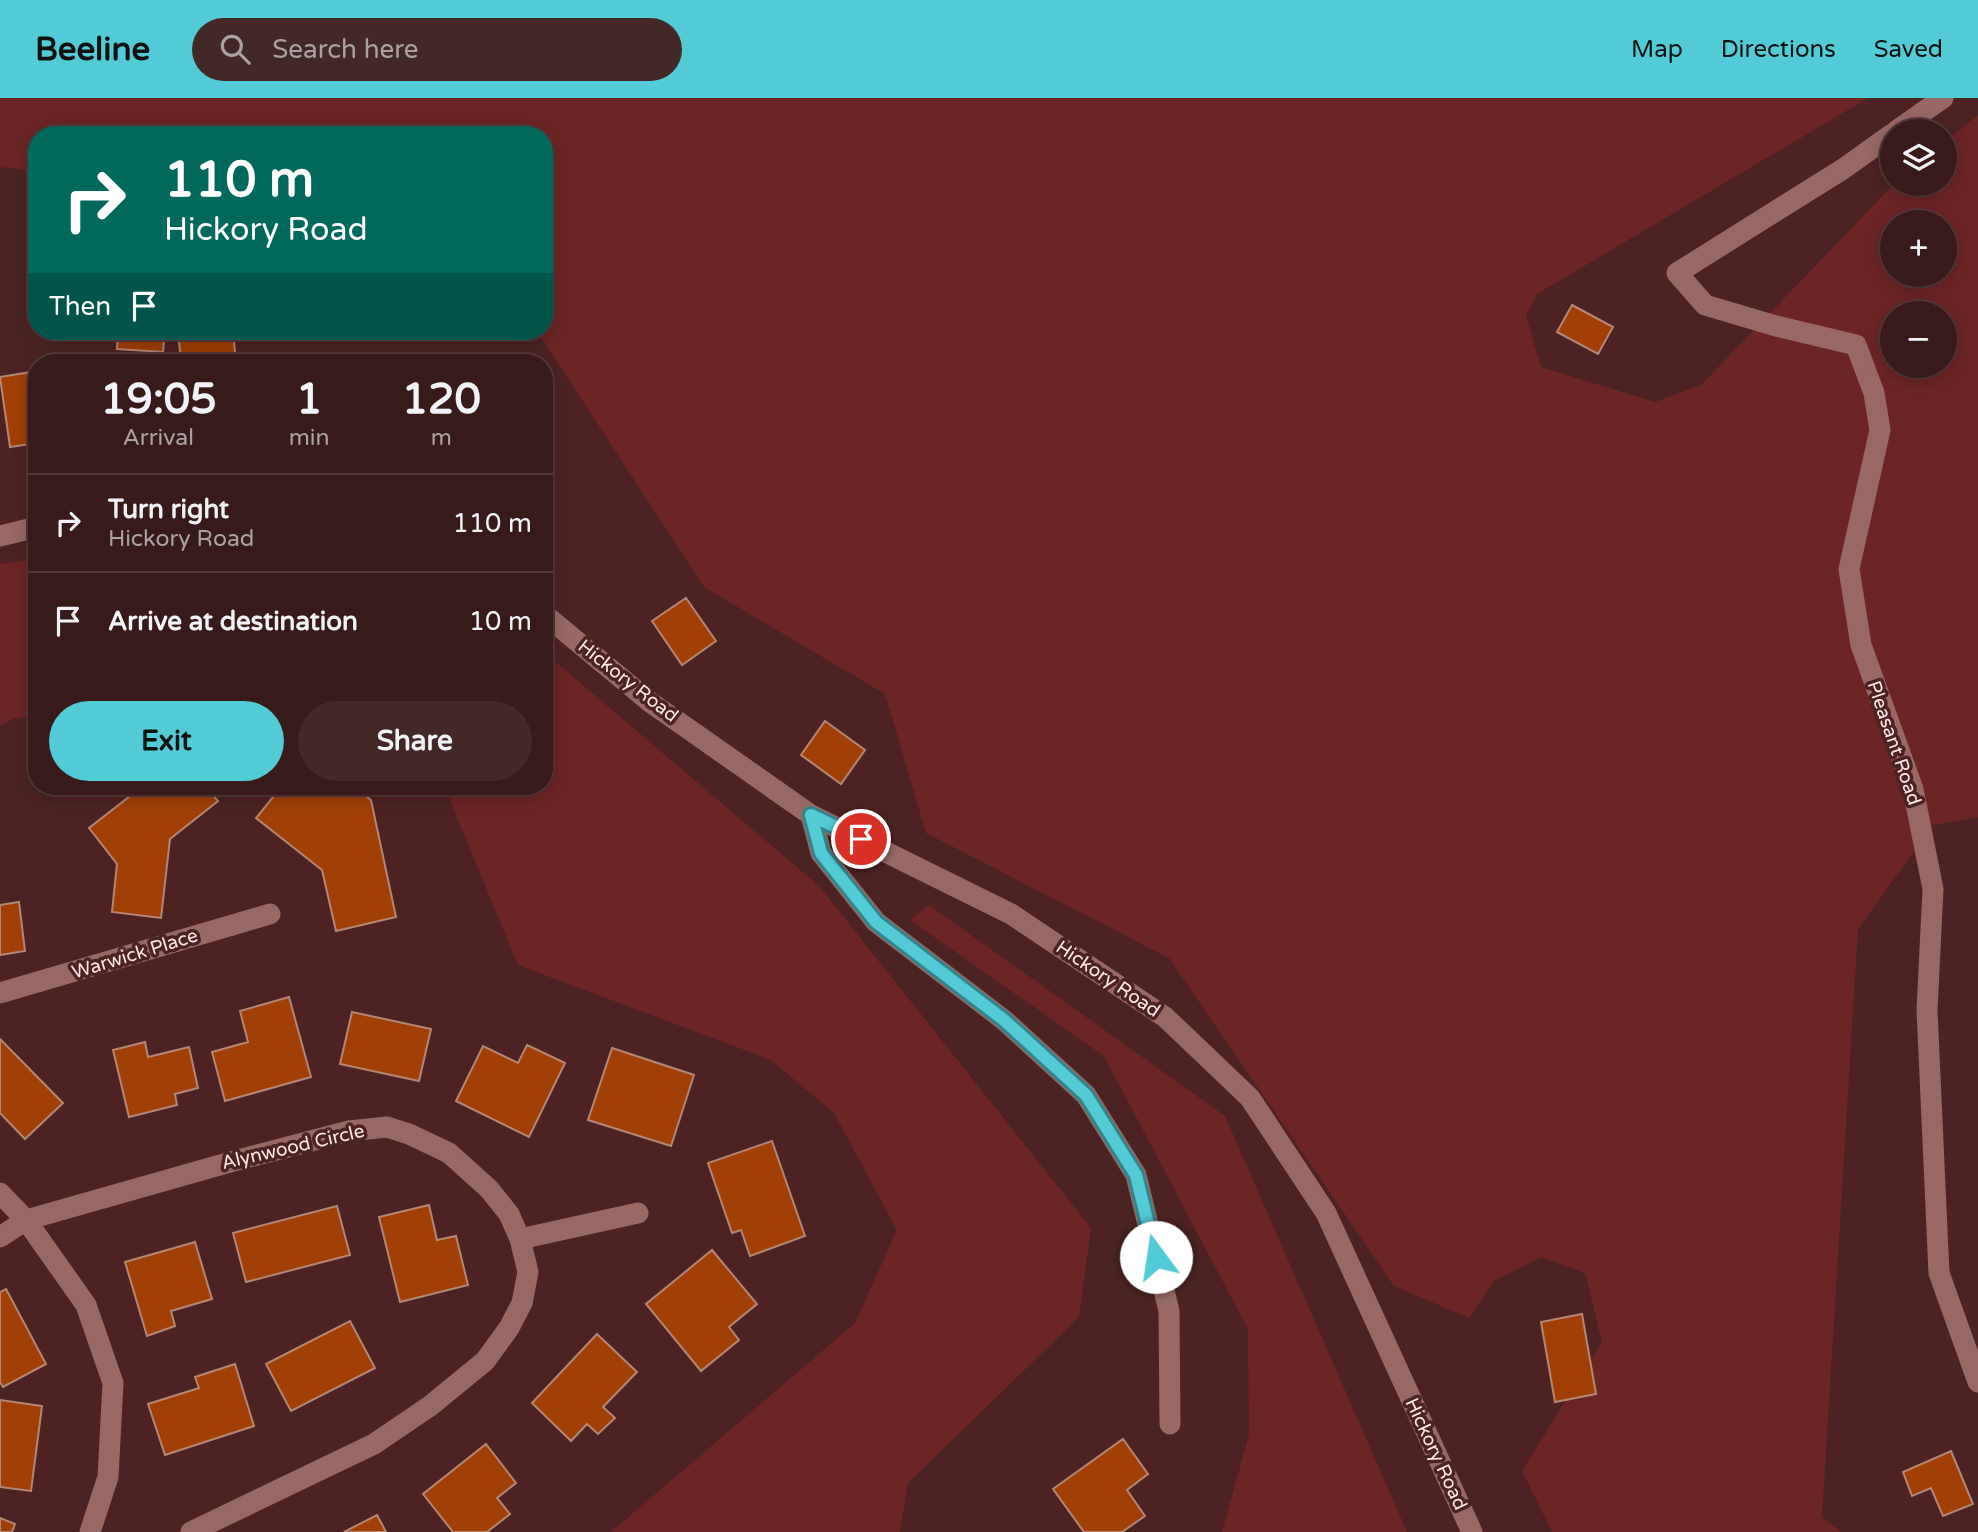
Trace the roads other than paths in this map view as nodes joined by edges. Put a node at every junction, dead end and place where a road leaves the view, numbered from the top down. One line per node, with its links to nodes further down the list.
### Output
1 (1943, 98): 2 (street)
2 (1914, 119)
3 (1880, 143): 15 (street, Pleasant Road)
4 (28, 529): 5 (street)
5 (0, 536)
6 (553, 621): 7 (street, Hickory Road)
7 (811, 815): 16 (street); 19 (street, Hickory Road)
8 (270, 914): 9 (street, Warwick Place)
9 (0, 993)
10 (0, 1193): 12 (street)
11 (638, 1213): 14 (street)
12 (26, 1220): 13 (street, Alynwood Circle); 14 (street, Alynwood Circle); 17 (street)
13 (0, 1237)
14 (520, 1239): 18 (street, Alynwood Circle)
15 (1978, 1382)
16 (1170, 1424)
17 (90, 1532)
18 (191, 1532)
19 (1472, 1532)

